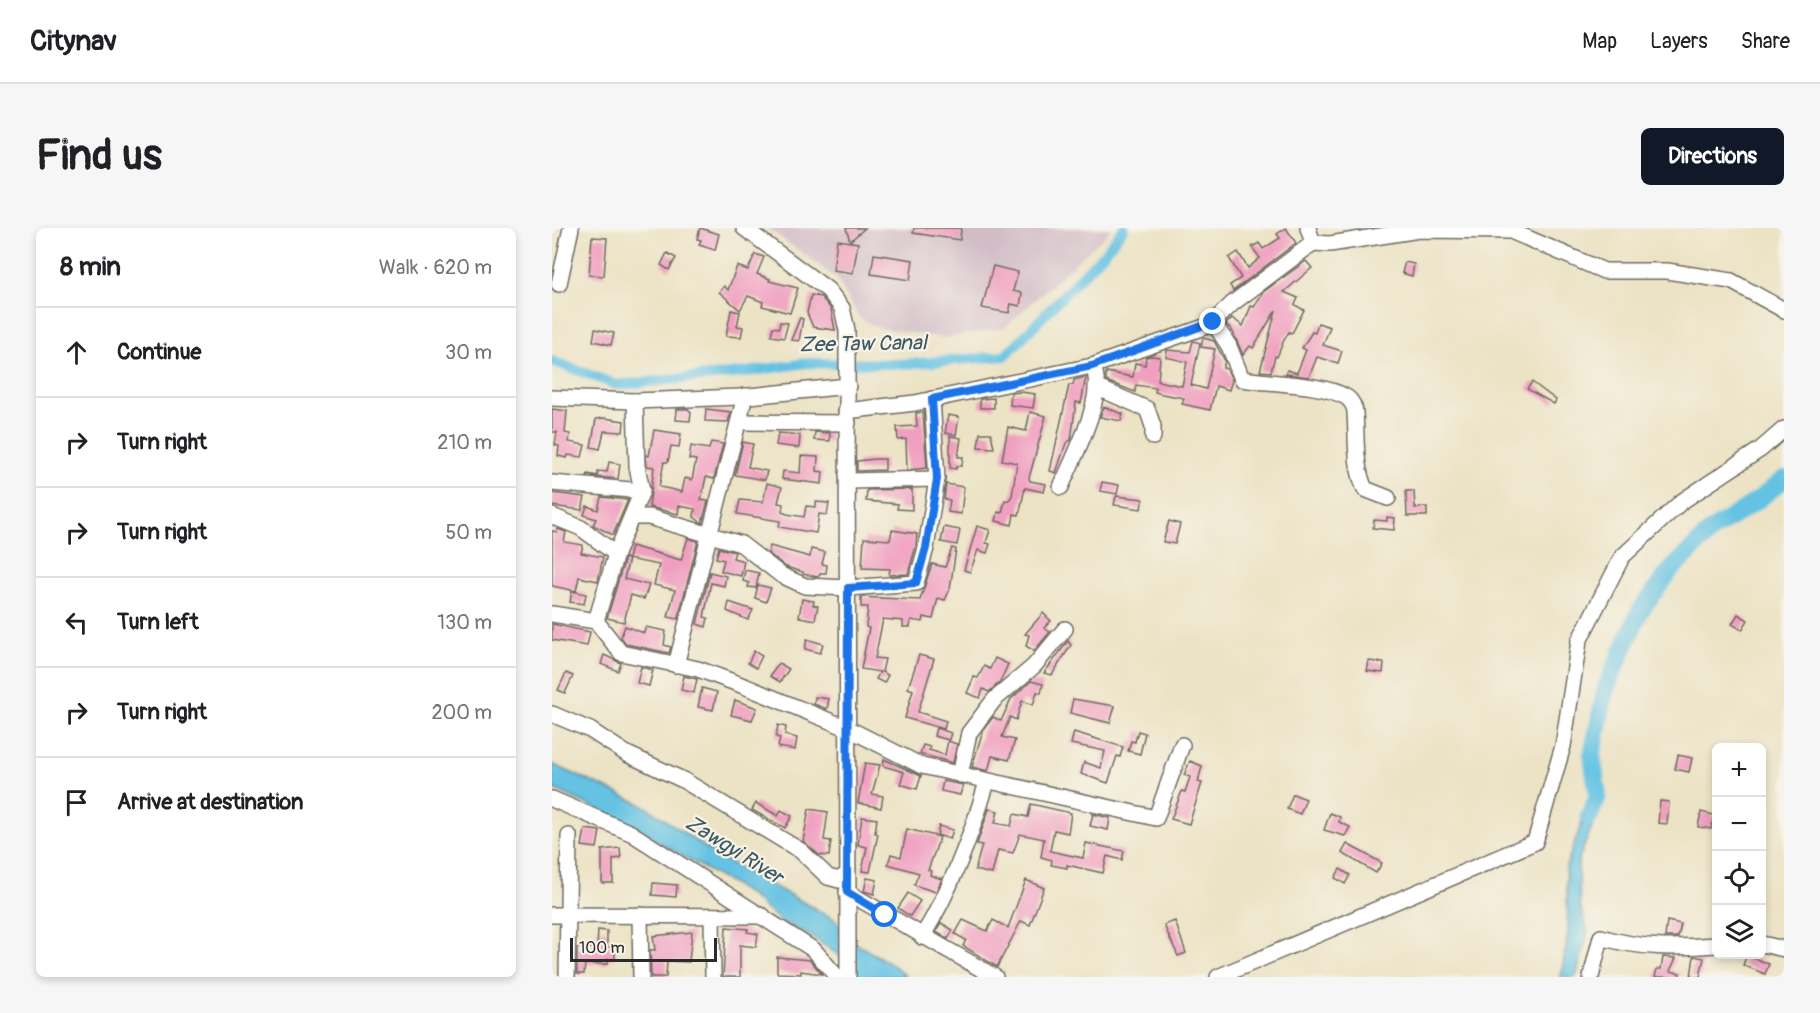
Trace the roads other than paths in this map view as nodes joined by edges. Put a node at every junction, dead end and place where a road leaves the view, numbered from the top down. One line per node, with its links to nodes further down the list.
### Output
1 (571, 228): 5 (street)
2 (744, 228): 9 (street)
3 (1308, 228): 4 (street)
4 (1313, 243): 6 (street); 7 (street)
5 (560, 284)
6 (1784, 310)
7 (1213, 322): 8 (street); 24 (street)
8 (1092, 366): 10 (street); 13 (street)
9 (848, 380): 11 (street); 15 (street)
10 (1096, 387): 18 (street); 22 (street)
11 (745, 396): 14 (street); 16 (street)
12 (552, 398): 14 (street)
13 (932, 399): 15 (street); 19 (street)
14 (635, 401): 23 (street)
15 (847, 417): 16 (street); 20 (street)
16 (739, 422): 27 (street)
17 (1784, 429): 57 (street)
18 (1153, 437)
19 (937, 479): 20 (street); 29 (street)
20 (848, 481): 29 (street)
21 (552, 483): 23 (street)
22 (1061, 487)
23 (642, 491): 26 (street)
24 (1388, 498)
25 (552, 516): 28 (street)
26 (633, 517): 27 (street); 28 (street)
27 (711, 535): 29 (street); 33 (street)
28 (616, 554): 31 (street)
29 (848, 588): 35 (street)
30 (552, 614): 31 (street)
31 (596, 621): 33 (street)
32 (1065, 629): 37 (street)
33 (676, 665): 35 (street)
34 (552, 714): 41 (street)
35 (847, 728): 37 (street); 41 (street)
36 (1182, 745): 38 (street)
37 (960, 775): 38 (street)
38 (987, 782): 47 (street)
39 (552, 799): 46 (street)
40 (569, 836): 43 (street)
41 (847, 874): 42 (street)
42 (847, 892): 47 (street); 55 (street)
43 (559, 915): 44 (street); 51 (street)
44 (640, 915): 45 (street); 52 (street)
45 (712, 916): 46 (street); 53 (street)
46 (763, 916): 54 (street)
47 (922, 937): 56 (street)
48 (1712, 945): 58 (street)
49 (1766, 945): 50 (street)
50 (1784, 949)
51 (567, 977)
52 (641, 977)
53 (713, 977)
54 (837, 977)
55 (848, 977)
56 (994, 977)
57 (1218, 977)
58 (1591, 977)

